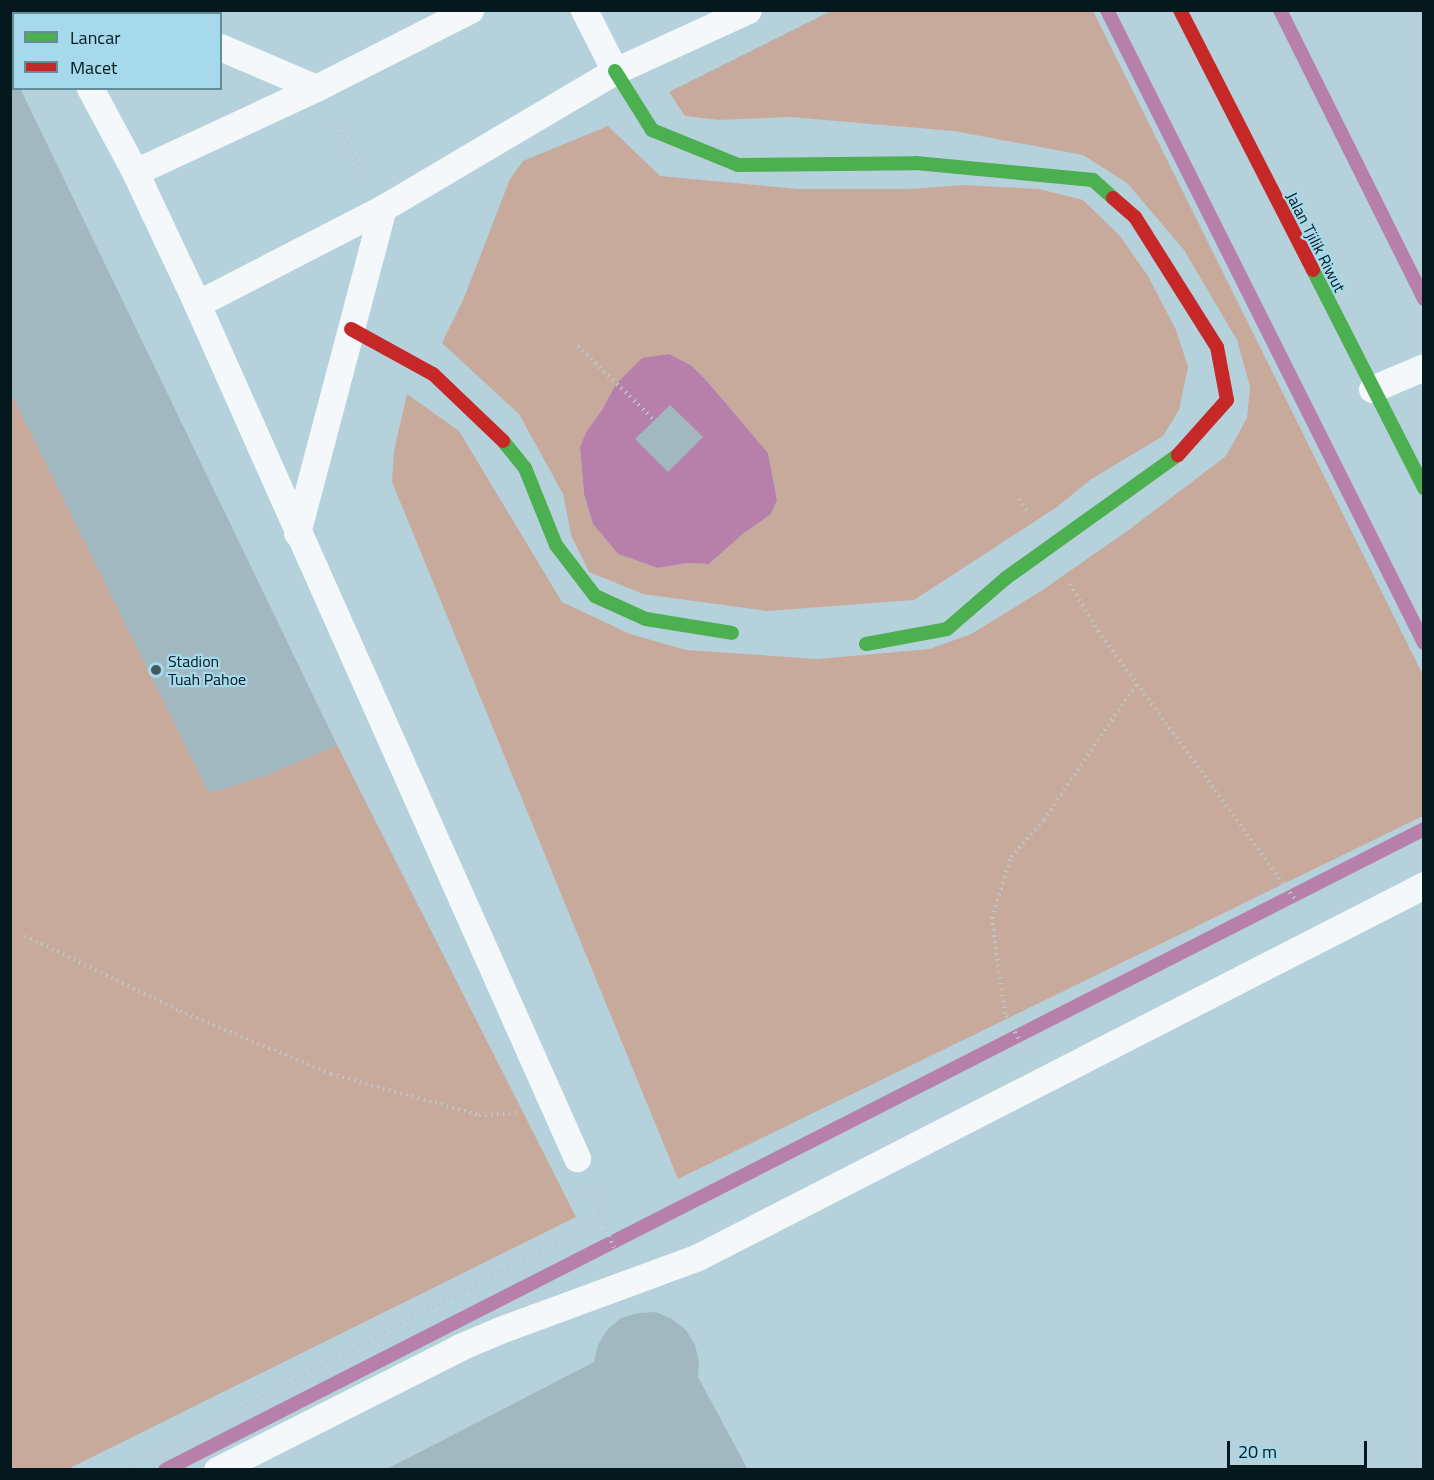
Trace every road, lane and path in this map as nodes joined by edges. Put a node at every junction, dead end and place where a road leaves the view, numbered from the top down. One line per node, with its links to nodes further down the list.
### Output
1 (470, 10): 7 (lane)
2 (584, 10): 6 (lane)
3 (748, 10): 6 (lane)
4 (1180, 10): 15 (main road, Jalan Tjilik Riwut)
5 (222, 48): 7 (lane)
6 (615, 71): 10 (lane); 24 (main road)
7 (316, 88): 9 (lane); 10 (path)
8 (91, 90): 9 (lane)
9 (135, 172): 11 (lane)
10 (383, 208): 11 (lane); 12 (lane)
11 (197, 304): 21 (lane)
12 (351, 329): 21 (lane); 23 (main road)
13 (578, 346): 16 (path)
14 (1424, 367): 15 (lane)
15 (1372, 389): 17 (main road, Jalan Tjilik Riwut)
16 (654, 420)
17 (1416, 456): 18 (main road, Jalan Tjilik Riwut)
18 (1424, 488)
19 (1019, 499): 20 (path)
20 (1027, 513)
21 (297, 533): 30 (lane)
22 (1079, 599): 25 (path)
23 (732, 633)
24 (866, 644)
25 (1137, 683): 27 (path); 29 (path)
26 (1424, 885): 34 (lane)
27 (1300, 909)
28 (25, 936): 30 (path)
29 (1029, 1057)
30 (556, 1111): 31 (lane)
31 (577, 1158)
32 (602, 1218): 33 (path)
33 (125, 1470)
34 (217, 1470)

